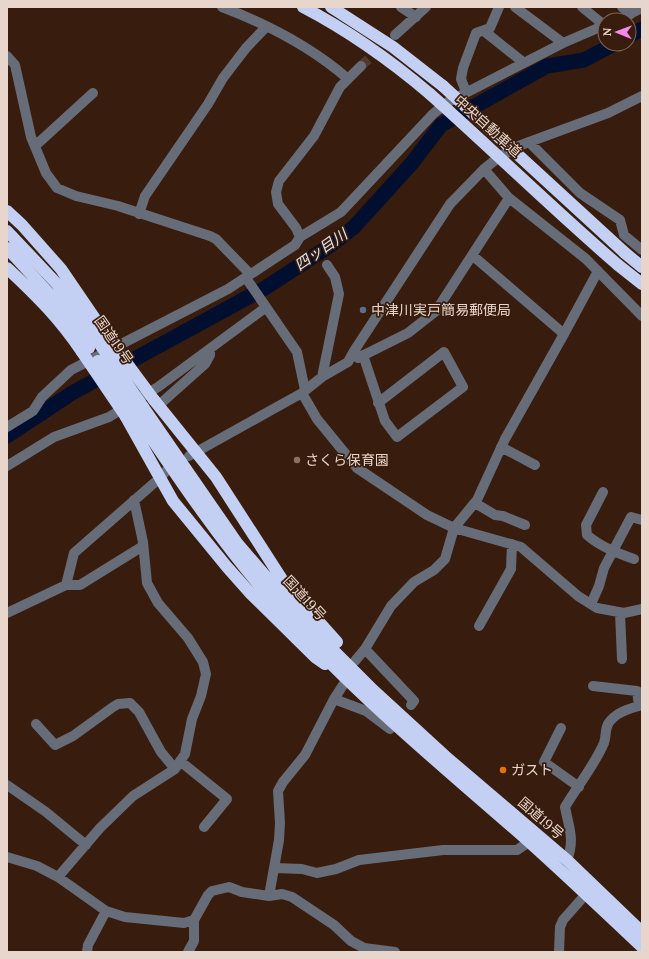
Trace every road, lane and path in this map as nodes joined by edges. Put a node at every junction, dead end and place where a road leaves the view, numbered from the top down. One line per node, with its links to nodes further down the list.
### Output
1 (222, 7): 11 (street)
2 (303, 7): 39 (highway, 中央自動車道, bridge)
3 (331, 7): 35 (highway, 中央自動車道, bridge)
4 (401, 7): 9 (street)
5 (426, 7): 9 (street)
6 (500, 7): 13 (street)
7 (515, 7): 15 (street)
8 (582, 7): 10 (street)
9 (416, 17): 14 (street)
10 (597, 19)
11 (266, 27): 19 (street); 28 (street)
12 (597, 28): 15 (street)
13 (484, 31): 17 (street); 20 (street)
14 (395, 35)
15 (563, 43): 17 (street)
16 (7, 56): 24 (street)
17 (524, 63): 20 (street)
18 (361, 66): 19 (street)
19 (347, 78): 30 (street)
20 (466, 92): 30 (street)
21 (93, 93): 24 (street)
22 (642, 96): 23 (street)
23 (530, 142): 25 (street); 32 (street)
24 (36, 146): 28 (street)
25 (484, 169): 26 (street); 46 (street)
26 (509, 198): 33 (street); 37 (street)
27 (7, 211): 43 (highway)
28 (138, 214): 38 (street)
29 (7, 231): 43 (highway, 国道19号)
30 (300, 237): 38 (street)
31 (7, 248): 43 (highway, 国道19号)
32 (642, 250)
33 (472, 255): 42 (street); 45 (street)
34 (327, 265): 47 (street)
35 (642, 267)
36 (7, 268): 43 (highway)
37 (598, 271): 41 (street); 42 (street)
38 (248, 279): 40 (street); 52 (street)
39 (642, 284)
40 (264, 307): 44 (street); 48 (street)
41 (642, 316)
42 (564, 334): 53 (street)
43 (93, 344): 49 (highway, bridge); 51 (highway, 国道19号, bridge); 51 (highway, bridge)
44 (210, 350): 49 (street); 56 (street)
45 (363, 355): 46 (street); 50 (street)
46 (348, 362): 47 (street)
47 (322, 377): 48 (street)
48 (304, 392): 54 (street); 63 (street)
49 (157, 402): 54 (highway)
50 (378, 403): 50 (street)
51 (134, 412): 57 (highway); 77 (highway, 国道19号); 79 (highway, 国道19号)
52 (7, 427)
53 (501, 447): 55 (street); 60 (street)
54 (192, 454): 76 (highway)
55 (535, 465)
56 (7, 466)
57 (164, 474): 59 (street); 77 (highway)
58 (603, 492): 66 (street)
59 (134, 500): 65 (street); 68 (street)
60 (475, 503): 62 (street); 63 (street)
61 (642, 520): 66 (street)
62 (525, 525)
63 (454, 528): 64 (street); 74 (street)
64 (512, 544): 69 (street); 73 (street)
65 (143, 546): 68 (street); 86 (street)
66 (613, 551): 67 (street); 69 (street)
67 (634, 559)
68 (66, 585): 71 (street)
69 (591, 604): 72 (street)
70 (642, 609): 72 (street)
71 (7, 613)
72 (620, 613): 75 (street)
73 (479, 626)
74 (364, 649): 76 (street); 81 (street)
75 (622, 659)
76 (355, 661): 79 (highway)
77 (347, 679): 80 (street); 90 (highway, 国道19号)
78 (593, 686): 82 (street)
79 (373, 690): 93 (highway, 国道19号)
80 (334, 699): 85 (street); 94 (street)
81 (411, 705)
82 (640, 705): 88 (street)
83 (36, 724): 86 (street)
84 (561, 728): 88 (street)
85 (390, 729)
86 (178, 765): 89 (street); 91 (street)
87 (7, 785): 91 (street)
88 (579, 787): 93 (street)
89 (204, 826)
90 (529, 842): 94 (street); 96 (highway, 国道19号)
91 (86, 845): 95 (street)
92 (7, 857): 95 (street)
93 (567, 860): 100 (highway, 国道19号)
94 (275, 868): 97 (street)
95 (58, 877): 98 (street)
96 (586, 894): 101 (highway, 国道19号); 105 (street)
97 (269, 896): 99 (street); 104 (street)
98 (106, 910): 99 (street); 102 (street)
99 (194, 920): 103 (street)
100 (642, 932)
101 (642, 947)
102 (87, 952)
103 (188, 952)
104 (395, 952)
105 (559, 952)

